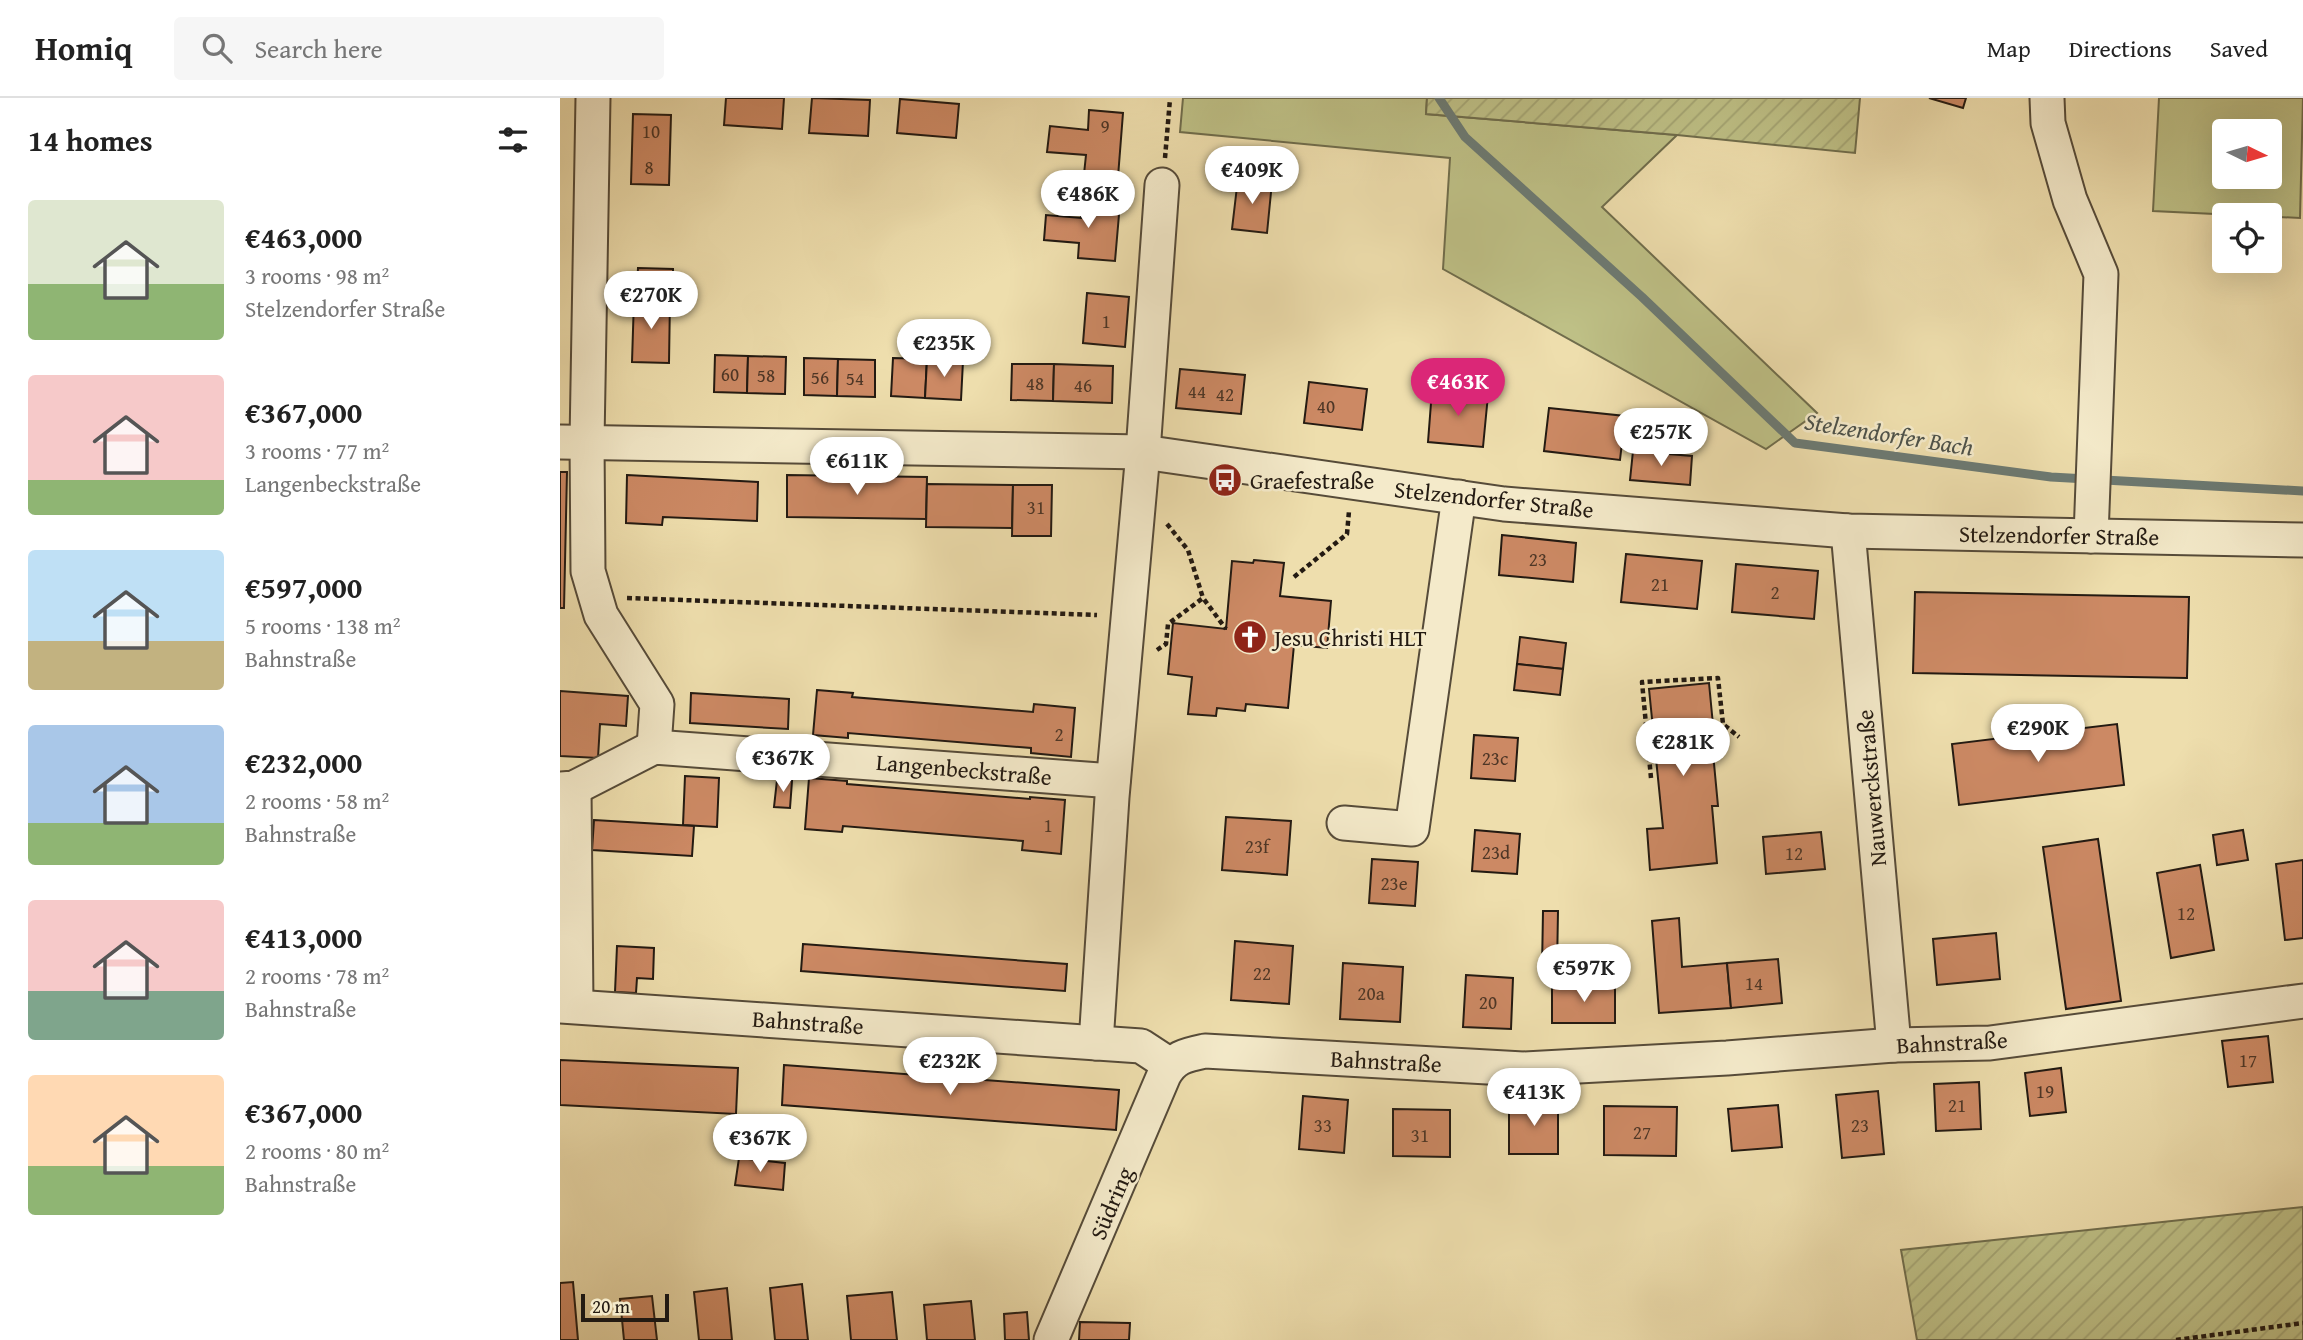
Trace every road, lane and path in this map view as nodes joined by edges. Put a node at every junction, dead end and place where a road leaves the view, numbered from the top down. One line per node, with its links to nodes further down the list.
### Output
1 (593, 98): 7 (street)
2 (1161, 98): 4 (path)
3 (2047, 98): 13 (street)
4 (1171, 99): 5 (path)
5 (1168, 127)
6 (1163, 185): 8 (street)
7 (574, 441): 8 (street, Stelzendorfer Straße); 17 (street)
8 (1143, 452): 9 (street, Stelzendorfer Straße); 18 (street)
9 (1353, 482): 10 (street, Stelzendorfer Straße); 15 (path)
10 (1459, 497): 12 (street, Stelzendorfer Straße); 26 (street)
11 (1164, 515): 16 (path)
12 (1848, 531): 13 (street, Stelzendorfer Straße); 30 (street, Nauwerckstraße)
13 (2091, 536): 14 (street, Stelzendorfer Straße)
14 (2303, 540)
15 (1294, 577)
16 (1203, 598): 19 (path); 20 (path)
17 (601, 615): 18 (path); 22 (street)
18 (1127, 616): 24 (street)
19 (1226, 629)
20 (1150, 655)
21 (1740, 737): 23 (path)
22 (654, 747): 24 (street, Langenbeckstraße); 25 (street)
23 (1651, 778)
24 (1113, 781): 29 (street)
25 (567, 788): 28 (street)
26 (1344, 823)
27 (2303, 1001): 30 (street, Bahnstraße)
28 (568, 1006): 29 (street, Bahnstraße)
29 (1096, 1043): 31 (street, Bahnstraße)
30 (1895, 1045): 31 (street, Bahnstraße)
31 (1170, 1065): 33 (street, Südring)
32 (2303, 1323): 34 (path)
33 (1051, 1340)
34 (2176, 1340)

